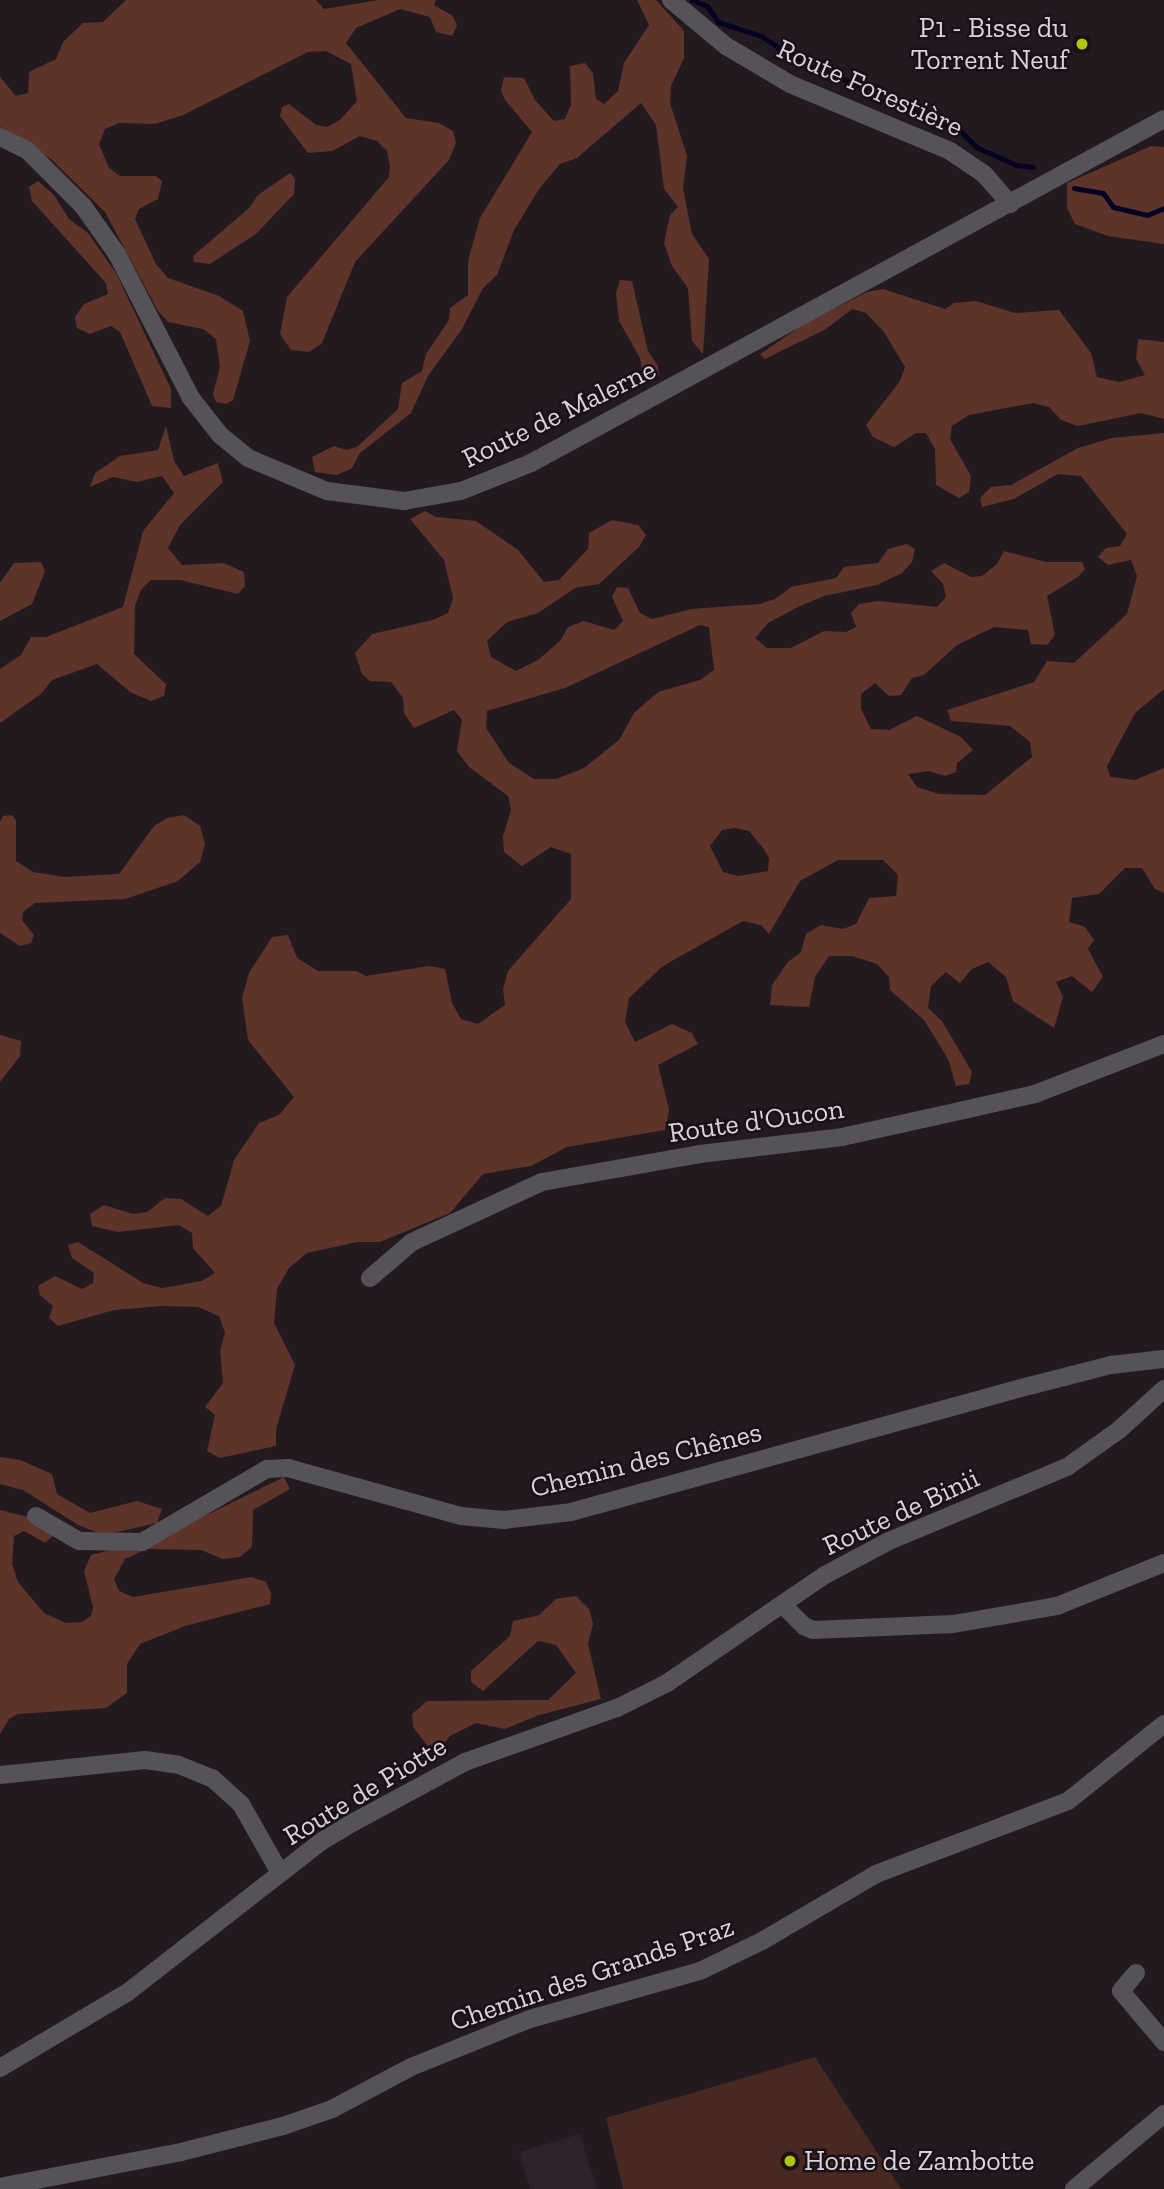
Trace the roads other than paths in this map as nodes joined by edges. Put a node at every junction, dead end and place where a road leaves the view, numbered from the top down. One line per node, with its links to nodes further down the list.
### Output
1 (671, 0): 4 (street, Route Forestière)
2 (1164, 119): 4 (street, Route de Malerne)
3 (0, 136): 4 (street, Route de Malerne)
4 (1010, 204)
5 (1164, 1044): 6 (street, Route d'Oucon)
6 (370, 1278)
7 (1164, 1359): 9 (street, Chemin des Chênes)
8 (1164, 1389): 11 (street, Route de Binii)
9 (36, 1516)
10 (1164, 1563): 11 (street)
11 (784, 1606): 14 (street, Route de Piotte)
12 (1164, 1724): 19 (street, Chemin des Grands Praz)
13 (0, 1775): 14 (street)
14 (280, 1873): 17 (street, Route de Piotte)
15 (1136, 1973): 16 (street)
16 (1164, 2042)
17 (0, 2068)
18 (1164, 2114): 20 (street)
19 (0, 2187)
20 (1074, 2189)

